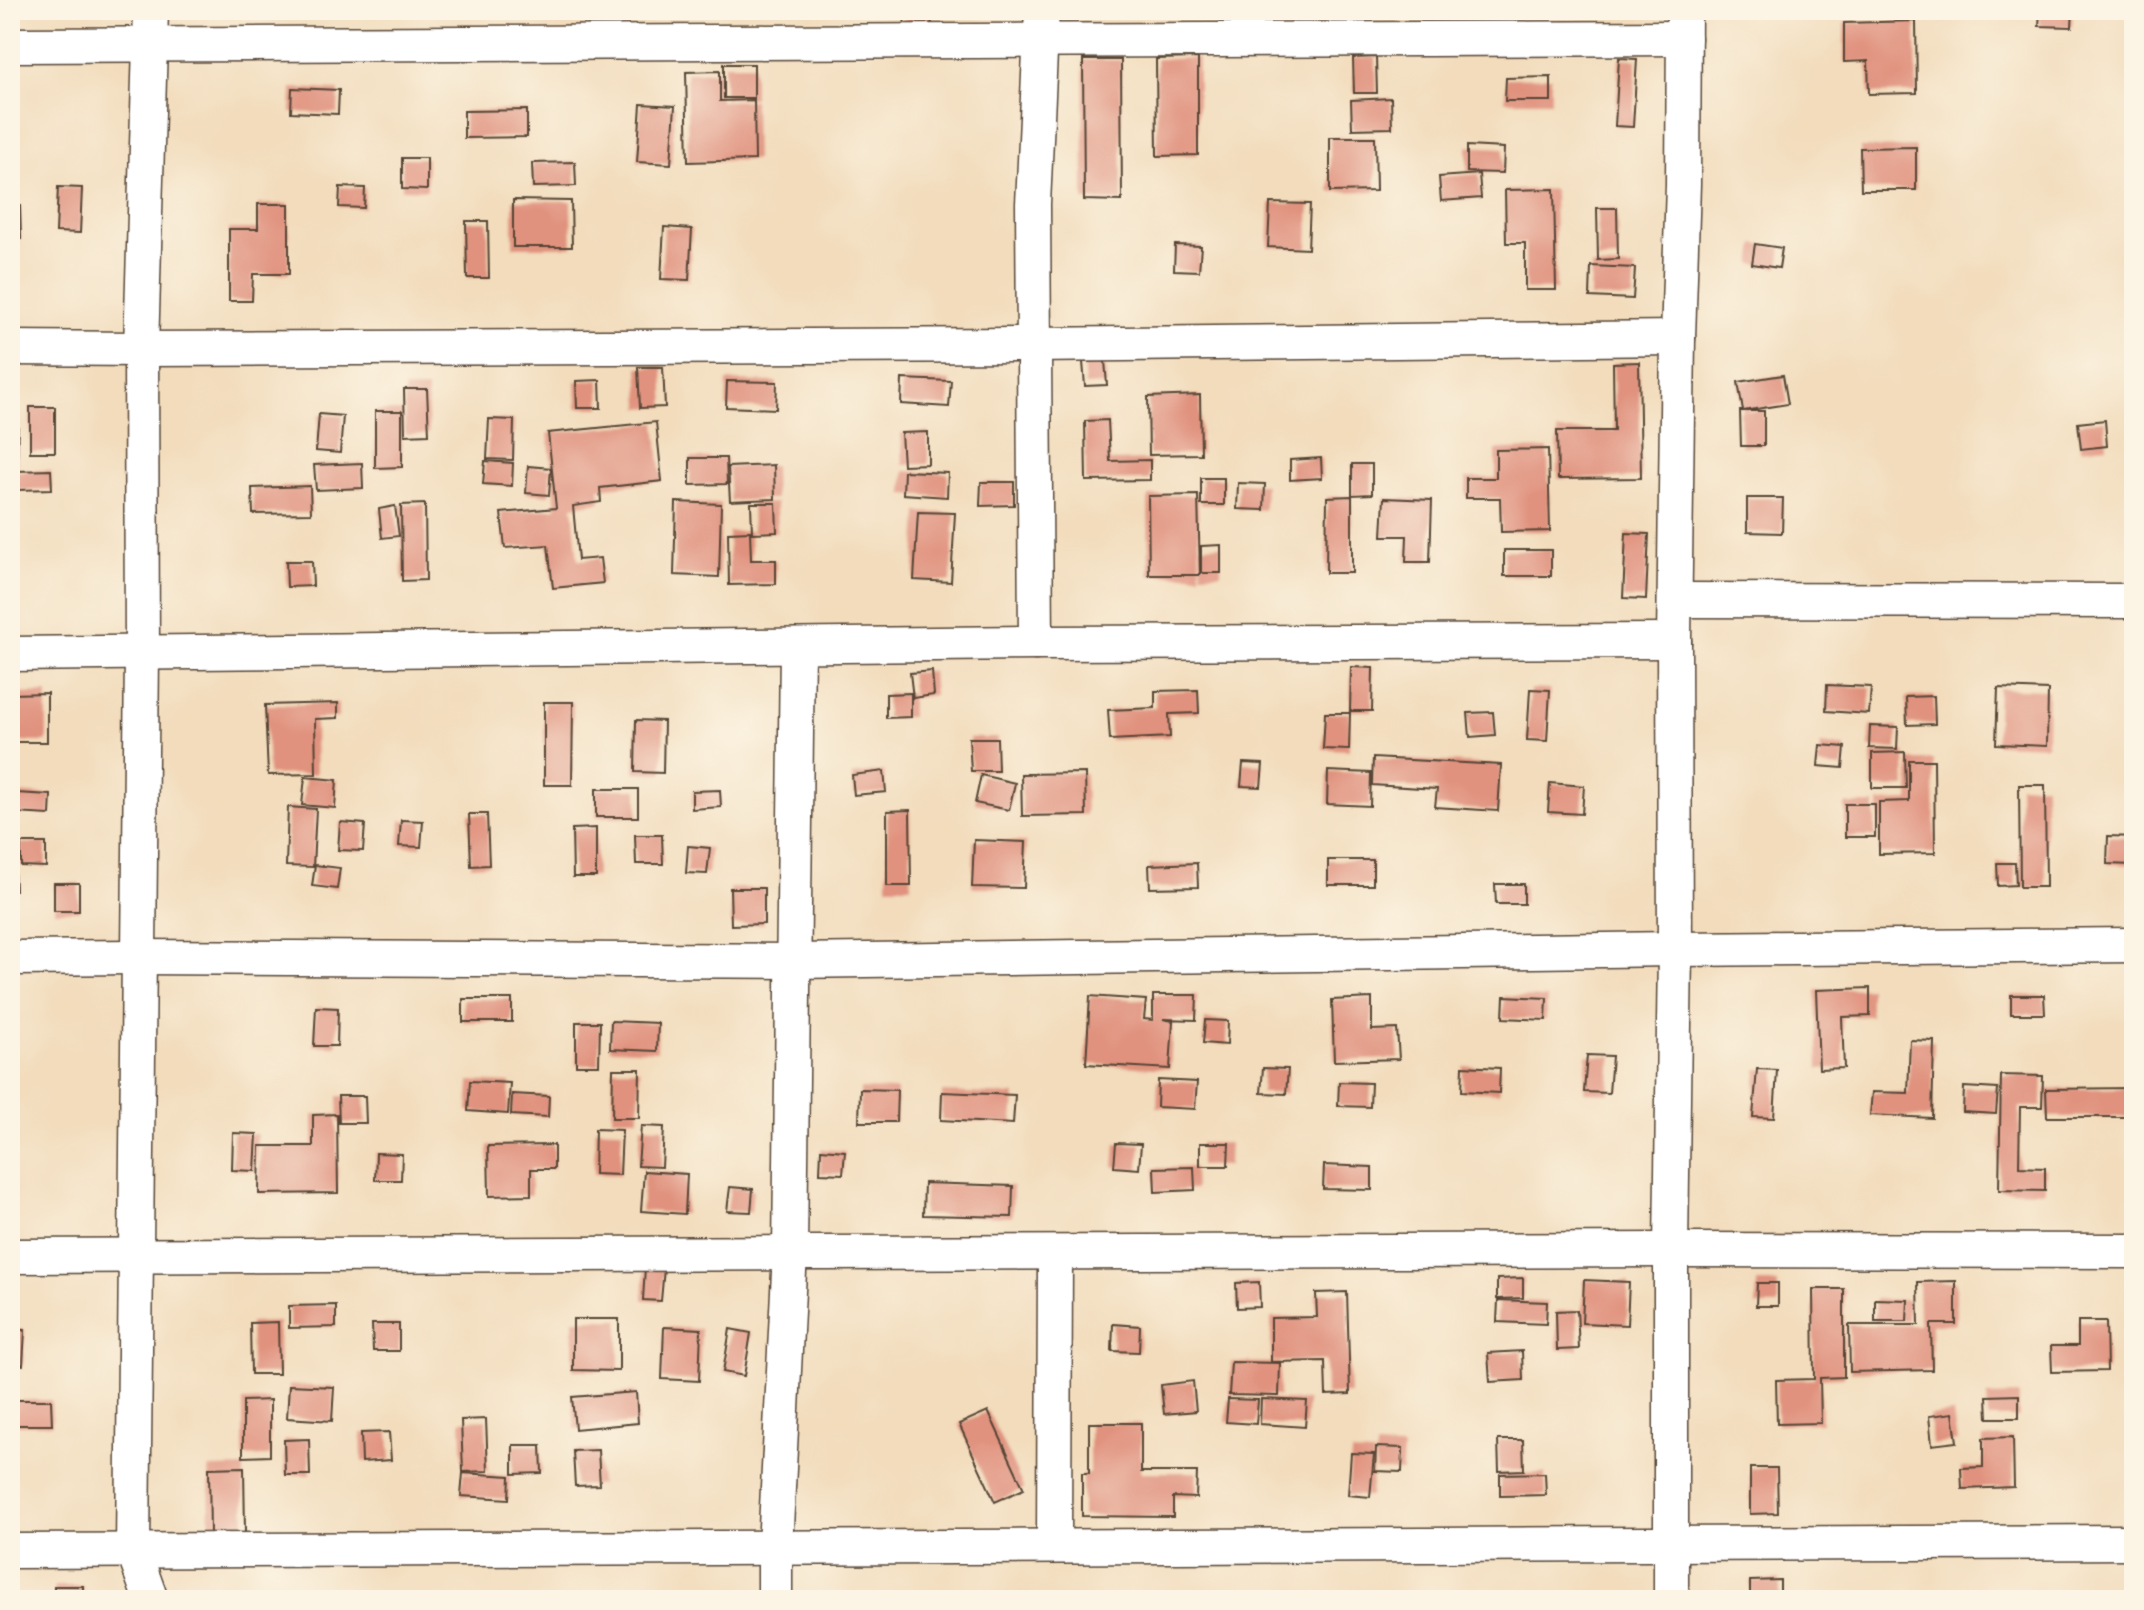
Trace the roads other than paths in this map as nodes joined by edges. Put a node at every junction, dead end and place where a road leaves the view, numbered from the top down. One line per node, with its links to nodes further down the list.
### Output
1 (151, 10): 4 (street)
2 (1684, 24): 3 (street); 6 (street)
3 (1042, 25): 4 (street); 7 (street)
4 (150, 44): 5 (street); 9 (street)
5 (10, 45)
6 (1678, 338): 7 (street); 10 (street)
7 (1033, 345): 9 (street); 13 (street)
8 (10, 348): 9 (street)
9 (141, 349): 16 (street)
10 (1675, 600): 11 (street); 12 (street)
11 (2134, 601)
12 (1674, 641): 13 (street); 18 (street)
13 (1036, 643): 14 (street)
14 (797, 646): 16 (street); 21 (street)
15 (10, 654): 16 (street)
16 (142, 654): 19 (street)
17 (2134, 945): 18 (street)
18 (1675, 949): 21 (street); 22 (street)
19 (137, 957): 20 (street); 21 (street); 27 (street)
20 (10, 958)
21 (794, 961): 24 (street)
22 (1671, 1250): 23 (street); 25 (street); 29 (street)
23 (2134, 1251)
24 (790, 1252): 25 (street); 27 (street); 31 (street)
25 (1055, 1253): 30 (street)
26 (10, 1256): 27 (street)
27 (135, 1256): 32 (street)
28 (2134, 1542): 29 (street)
29 (1672, 1544): 30 (street); 36 (street)
30 (1054, 1546): 31 (street)
31 (775, 1547): 32 (street); 35 (street)
32 (133, 1550): 33 (street); 34 (street)
33 (10, 1551)
34 (151, 1600)
35 (775, 1600)
36 (1671, 1600)

